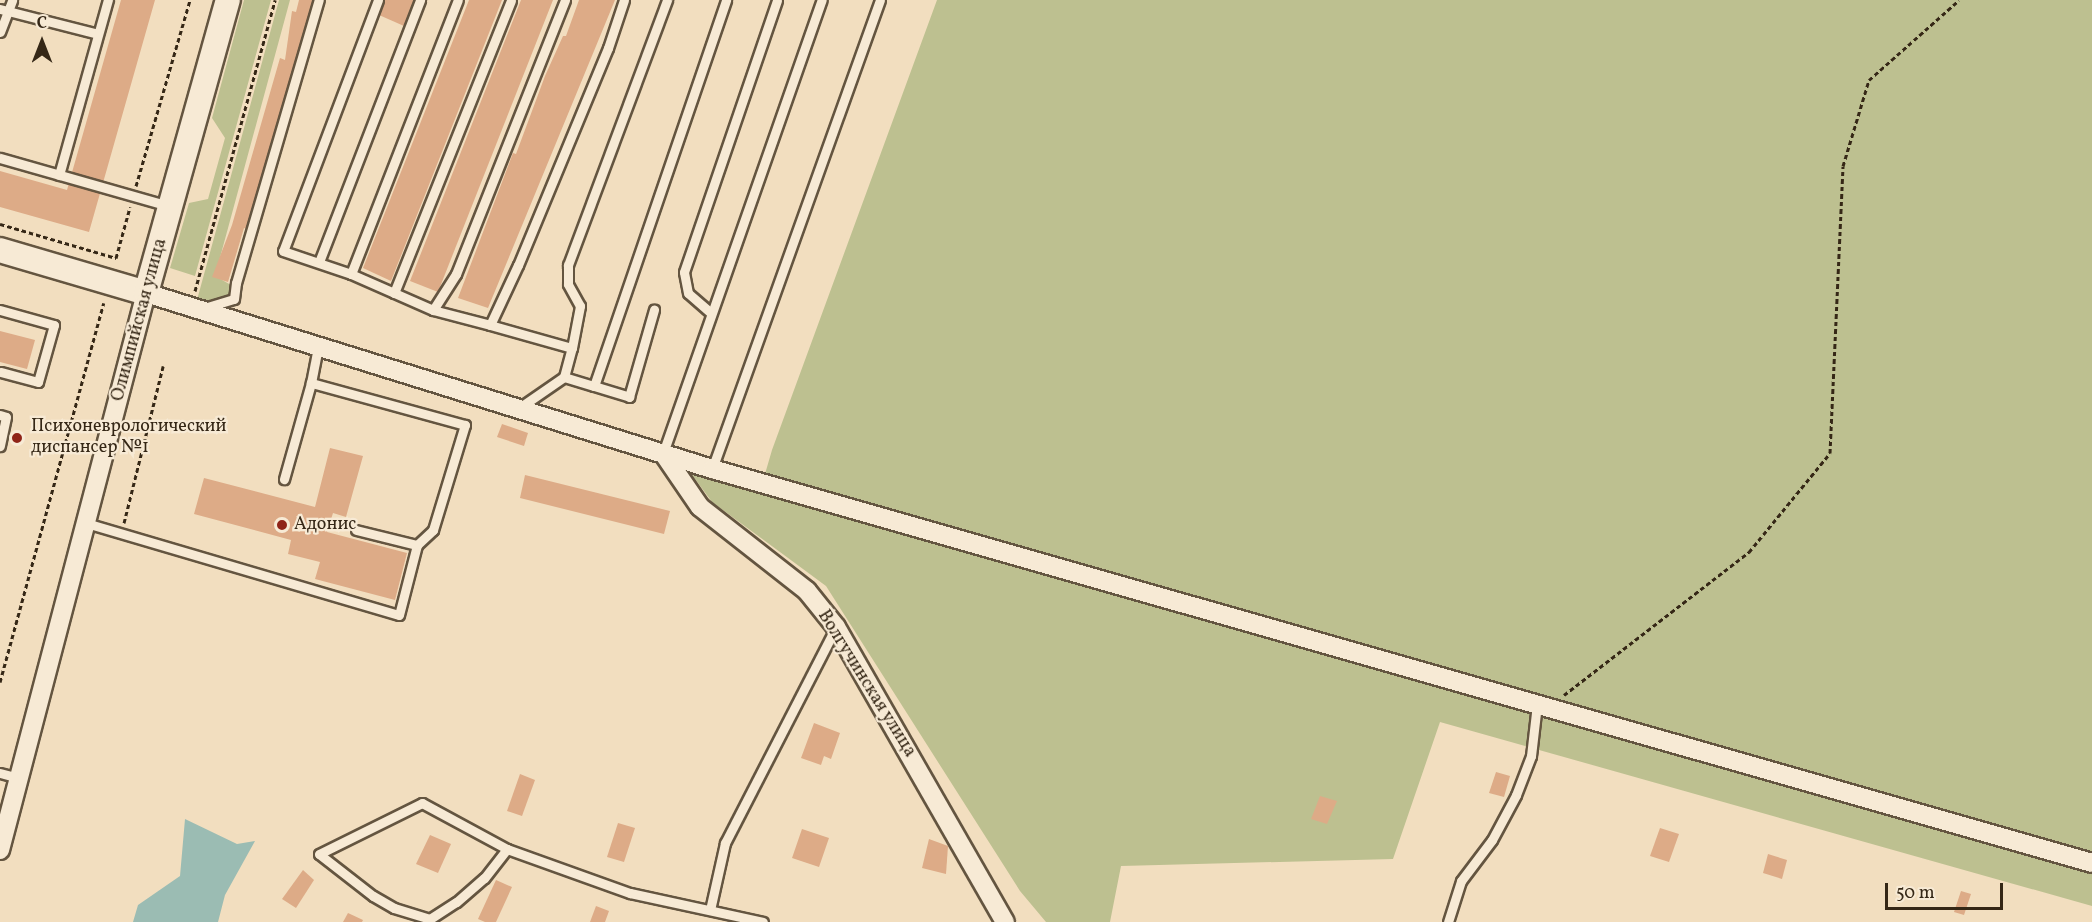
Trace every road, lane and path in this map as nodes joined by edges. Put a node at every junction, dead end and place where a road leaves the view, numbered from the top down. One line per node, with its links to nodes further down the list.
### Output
1 (12, 0): 19 (lane)
2 (108, 0): 21 (lane)
3 (190, 0): 24 (path)
4 (228, 0): 25 (main road, Олимпийская улица)
5 (275, 0): 33 (path)
6 (320, 0): 33 (lane)
7 (378, 0): 28 (lane)
8 (420, 0): 28 (lane)
9 (458, 0): 29 (lane)
10 (511, 0): 30 (lane)
11 (565, 0): 34 (lane)
12 (624, 0): 38 (lane)
13 (667, 0): 40 (lane)
14 (726, 0): 45 (lane)
15 (777, 0): 37 (lane)
16 (822, 0): 37 (lane)
17 (879, 0): 50 (lane)
18 (1959, 0): 58 (path)
19 (4, 11): 20 (lane); 21 (lane)
20 (0, 32)
21 (98, 34): 23 (lane)
22 (0, 158): 23 (lane)
23 (59, 175): 24 (lane)
24 (133, 196): 25 (lane); 26 (path)
25 (172, 206): 31 (main road, Олимпийская улица)
26 (0, 225)
27 (0, 250): 31 (main road)
28 (319, 262): 29 (lane)
29 (351, 274): 30 (lane)
30 (394, 292): 34 (lane)
31 (146, 293): 33 (street); 52 (street, Олимпийская улица)
32 (104, 303): 57 (path)
33 (195, 308): 39 (street)
34 (434, 309): 38 (lane)
35 (0, 310): 42 (lane)
36 (654, 310): 45 (lane)
37 (711, 313): 49 (lane)
38 (490, 325): 40 (lane)
39 (318, 348): 44 (lane); 46 (street)
40 (572, 348): 43 (lane)
41 (163, 366): 54 (path)
42 (0, 372)
43 (564, 377): 45 (lane); 46 (lane)
44 (311, 383): 51 (lane); 55 (lane)
45 (594, 386)
46 (519, 408): 49 (street)
47 (0, 415): 48 (lane)
48 (0, 446)
49 (663, 453): 50 (street); 56 (street, Волгучинская улица)
50 (712, 469): 58 (street)
51 (284, 479)
52 (86, 523): 54 (lane); 60 (street, Олимпийская улица)
53 (356, 530): 55 (lane)
54 (122, 533): 55 (lane)
55 (417, 545)
56 (836, 627): 64 (lane); 66 (street, Волгучинская улица)
57 (0, 682)
58 (1543, 705): 63 (street); 67 (lane)
59 (0, 773): 60 (lane)
60 (19, 778): 62 (street, Олимпийская улица)
61 (507, 849): 61 (lane); 64 (lane)
62 (0, 850)
63 (2092, 863)
64 (710, 910): 65 (lane)
65 (763, 922)
66 (1005, 922)
67 (1448, 922)

